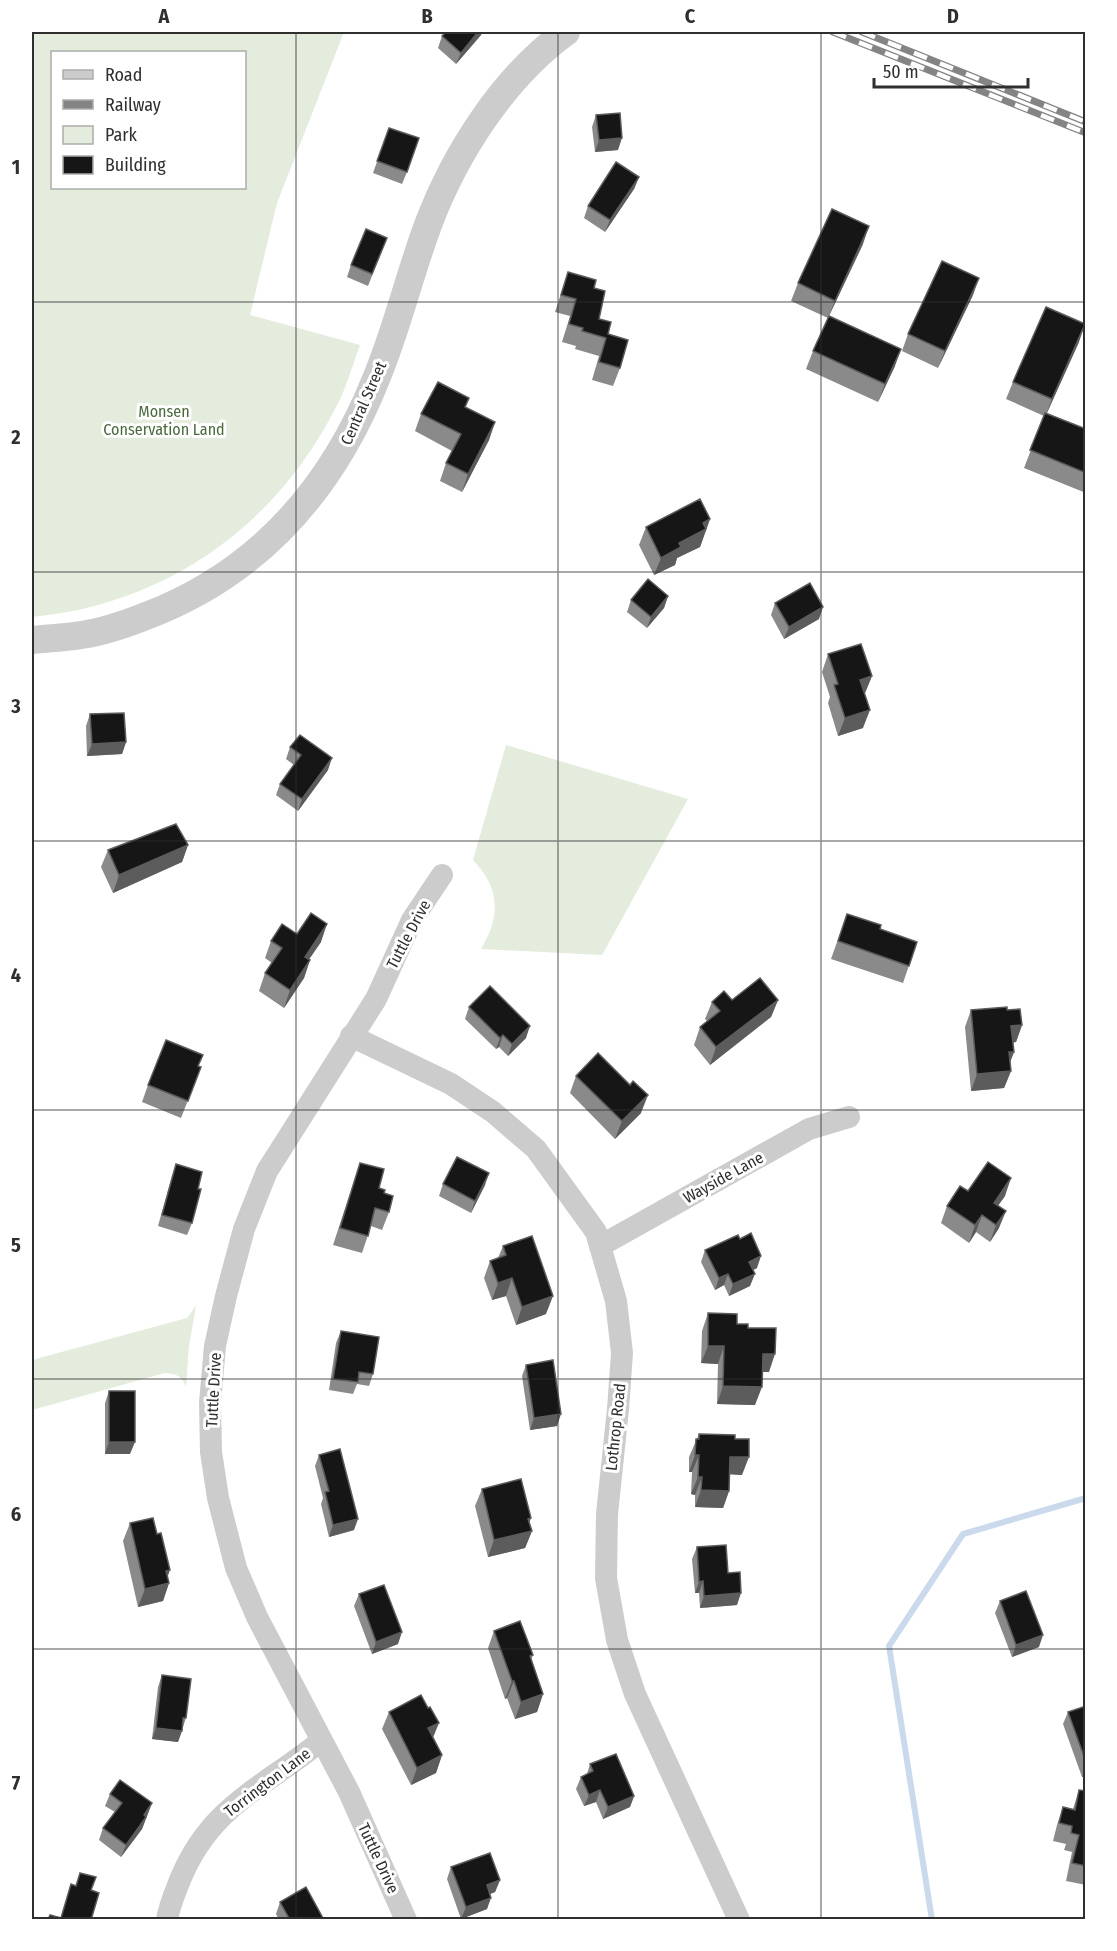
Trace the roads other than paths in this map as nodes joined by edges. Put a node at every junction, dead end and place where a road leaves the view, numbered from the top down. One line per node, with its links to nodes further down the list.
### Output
1 (566, 32): 2 (street, Central Street)
2 (32, 640)
3 (442, 875): 4 (street, Tuttle Drive)
4 (351, 1036): 6 (street, Lothrop Road); 7 (street, Tuttle Drive)
5 (849, 1117): 6 (street, Wayside Lane)
6 (600, 1246): 10 (street, Lothrop Road)
7 (321, 1741): 8 (street, Torrington Lane); 9 (street, Tuttle Drive)
8 (166, 1920)
9 (406, 1920)
10 (739, 1920)

